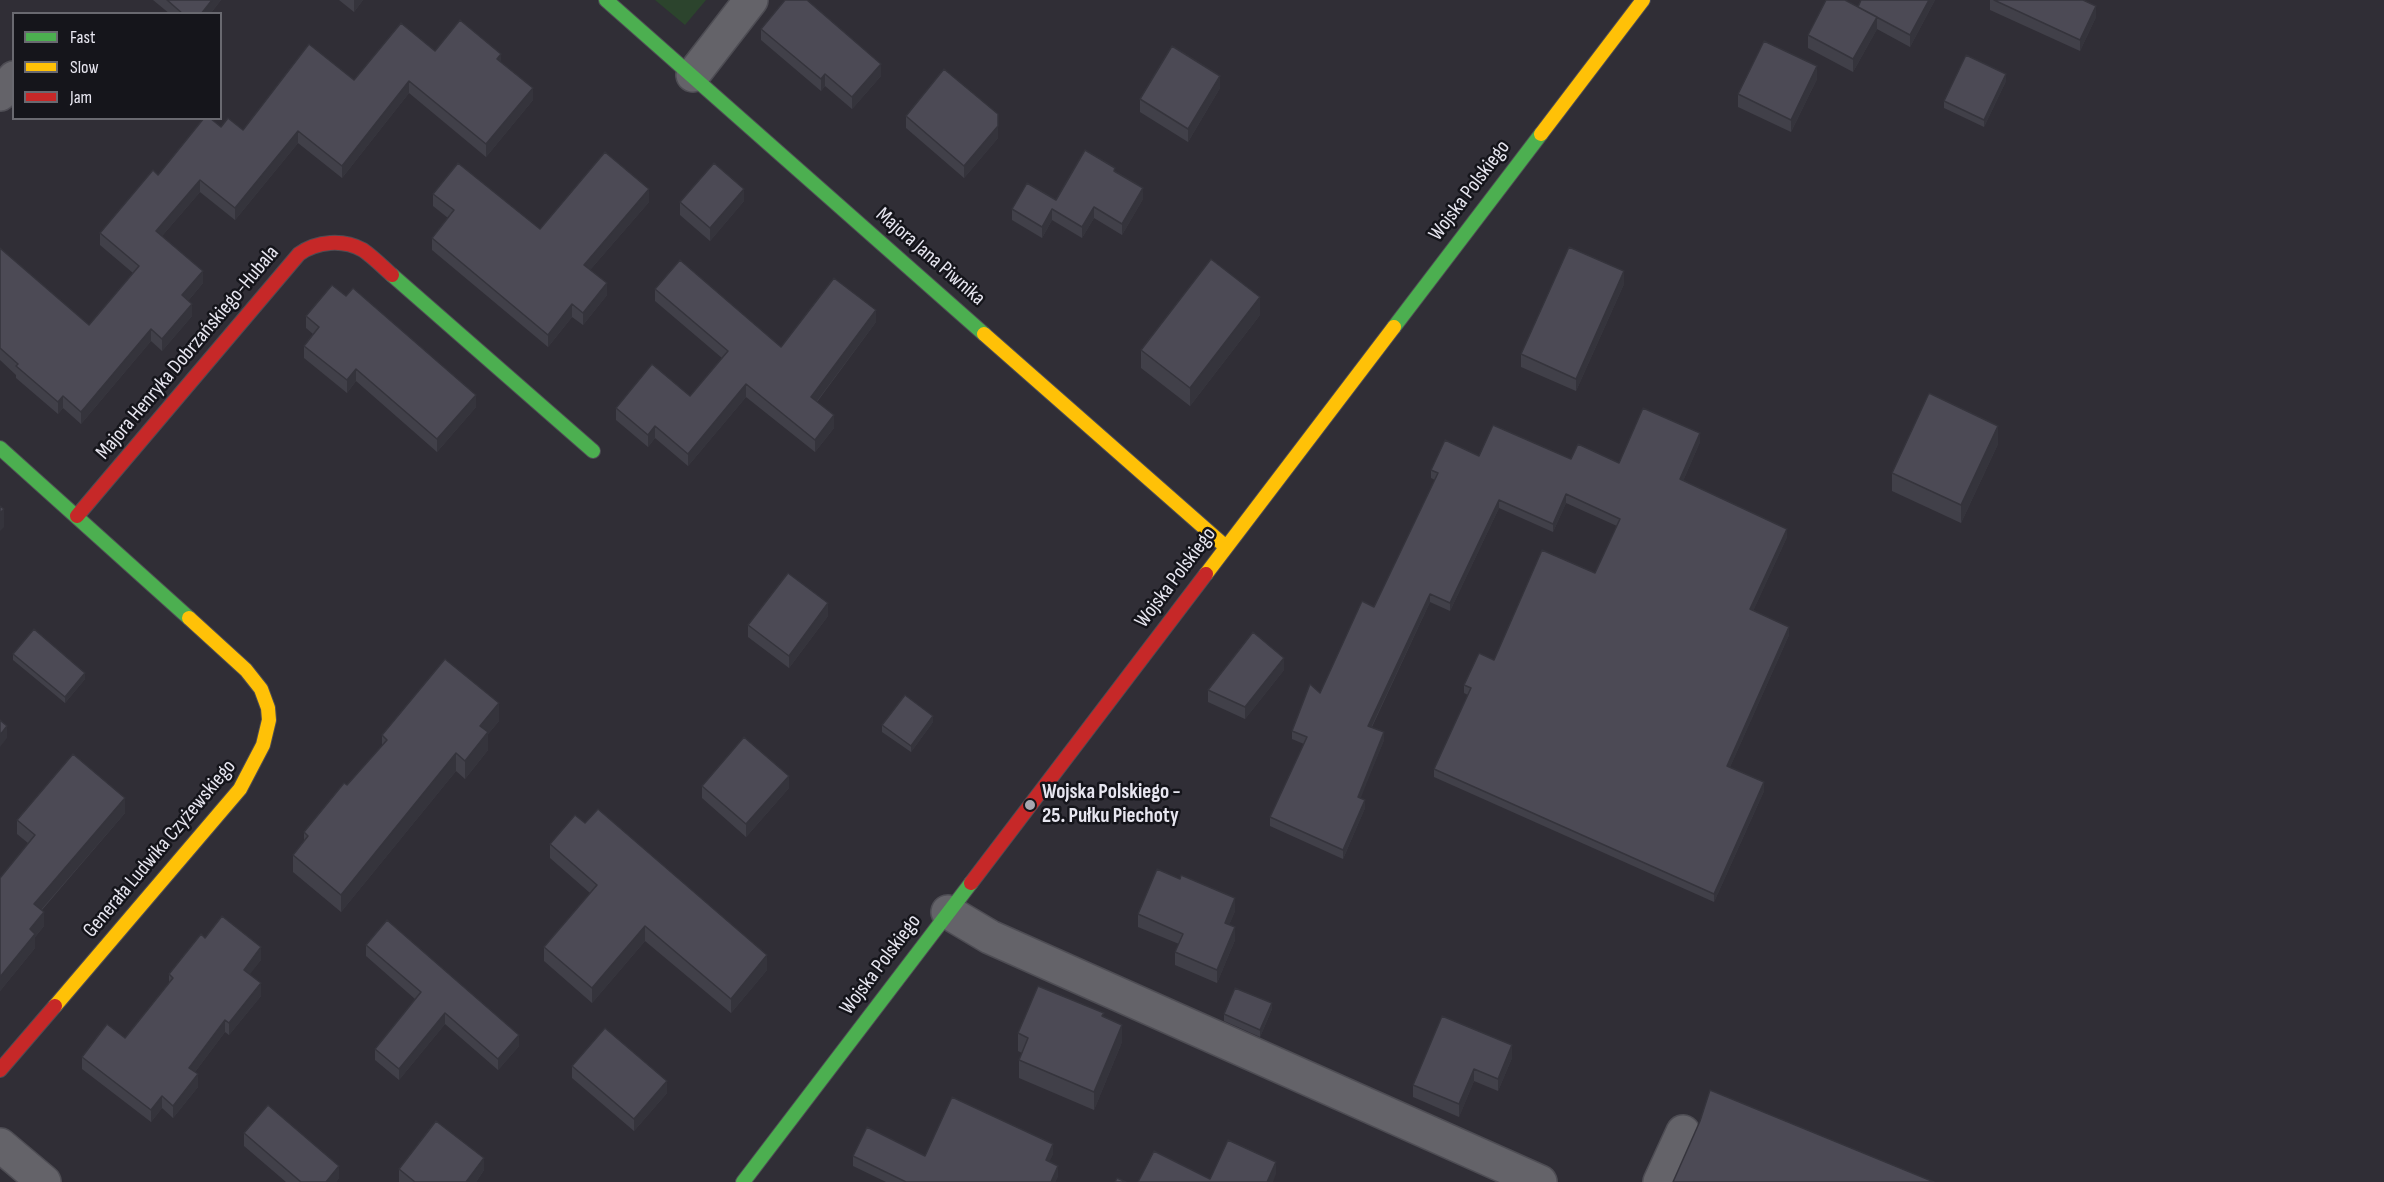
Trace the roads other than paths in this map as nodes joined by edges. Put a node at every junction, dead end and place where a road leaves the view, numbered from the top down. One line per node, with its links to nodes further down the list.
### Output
1 (606, 0): 4 (street, Majora Jana Piwnika)
2 (751, 0): 4 (street)
3 (1643, 0): 10 (street, Wojska Polskiego)
4 (693, 75): 10 (street, Majora Jana Piwnika)
5 (12, 80): 6 (street)
6 (0, 94)
7 (0, 448): 9 (street, Generała Ludwika Czyżewskiego)
8 (593, 451): 9 (street, Majora Henryka Dobrzańskiego-Hubala)
9 (76, 516): 12 (street, Generała Ludwika Czyżewskiego)
10 (1226, 547): 11 (street, Wojska Polskiego)
11 (948, 912): 16 (street, Wojska Polskiego); 17 (street)
12 (0, 1070)
13 (1683, 1132): 18 (street)
14 (0, 1145): 15 (street)
15 (44, 1182)
16 (743, 1182)
17 (1540, 1182)
18 (1660, 1182)

